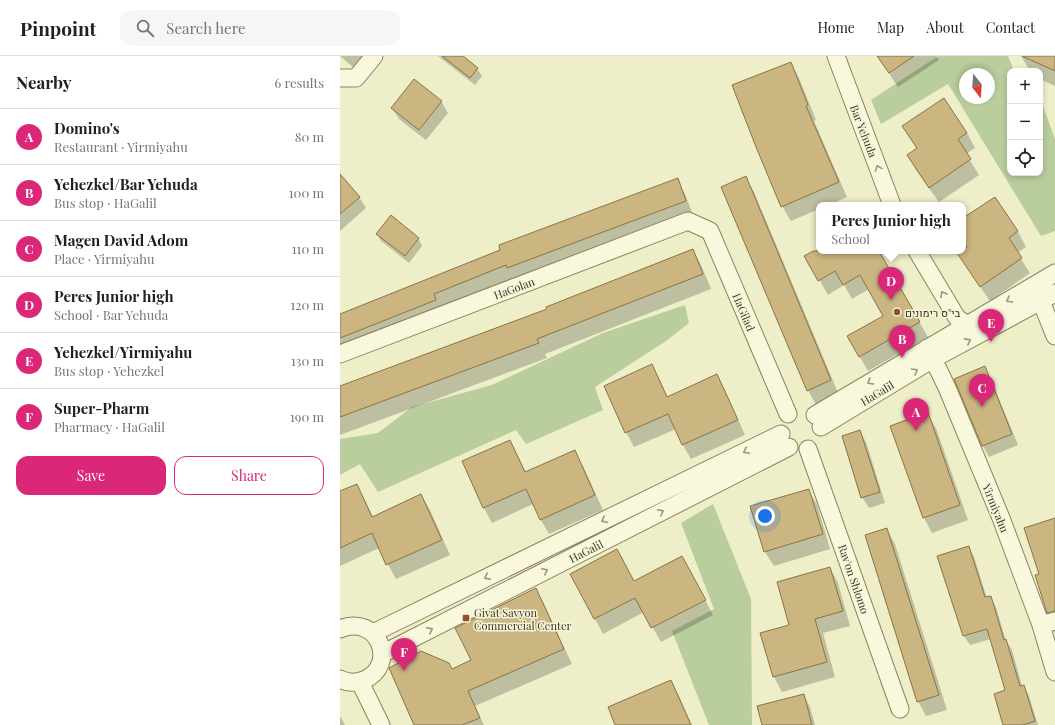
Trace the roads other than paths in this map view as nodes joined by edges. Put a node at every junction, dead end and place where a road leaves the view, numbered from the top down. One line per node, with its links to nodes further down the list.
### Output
1 (374, 56): 3 (street)
2 (836, 56): 4 (street, Bar Yehuda, one-way to 2)
3 (340, 78)
4 (891, 202)
5 (688, 221): 13 (street, HaGolan); 15 (street, HaGilad)
6 (919, 254): 11 (street, one-way to 6)
7 (1055, 272): 8 (street)
8 (1032, 286): 10 (street); 11 (street, one-way to 11)
9 (1055, 293): 10 (street)
10 (1041, 301): 12 (street); 14 (street, one-way to 10)
11 (967, 324): 14 (street)
12 (1055, 336)
13 (340, 354)
14 (930, 354): 16 (street, HaGalil); 19 (street, Yirmiyahu)
15 (788, 414): 16 (street); 17 (street)
16 (818, 421): 18 (street)
17 (785, 440): 18 (street); 21 (street, HaGalil, one-way to 21); 22 (street, HaGalil, one-way to 17)
18 (808, 449): 26 (street, Rav'on Shlomo)
19 (1048, 623): 23 (street, Yirmiyahu)
20 (340, 629): 21 (street)
21 (372, 632): 22 (street)
22 (382, 654): 25 (street)
23 (1055, 672)
24 (340, 679): 25 (street)
25 (360, 682): 27 (street)
26 (900, 709)
27 (381, 725)

